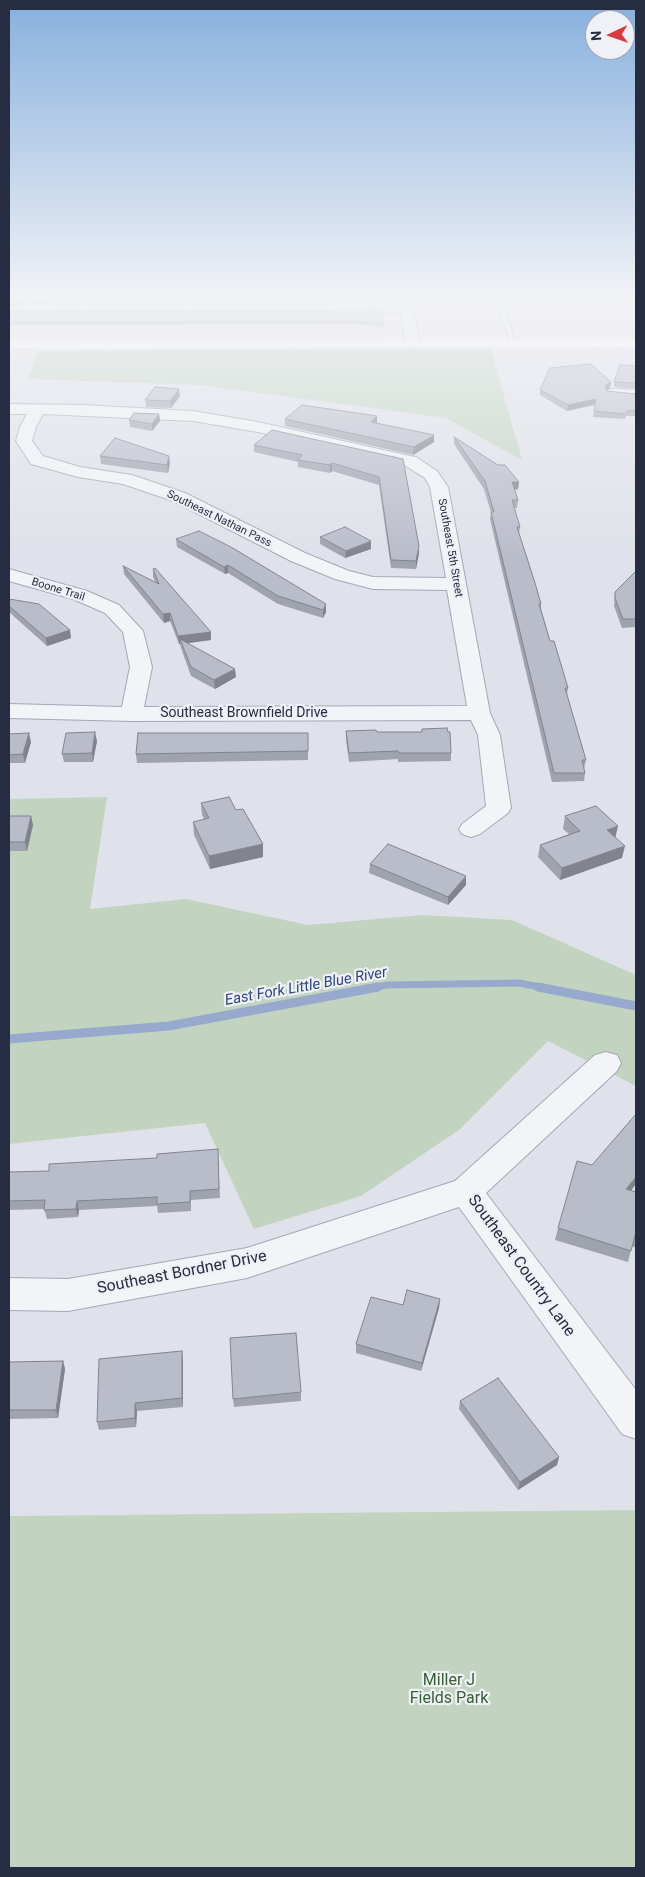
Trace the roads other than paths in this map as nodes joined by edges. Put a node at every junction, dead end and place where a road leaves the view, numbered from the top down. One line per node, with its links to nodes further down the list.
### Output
1 (613, 393): 2 (street)
2 (636, 394)
3 (105, 396): 6 (street)
4 (9, 409): 5 (street, Southeast 5th Street)
5 (37, 410): 6 (street, Southeast 5th Street); 8 (street, Southeast Nathan Pass)
6 (95, 410): 8 (street, Southeast 5th Street)
7 (9, 576): 11 (street, Boone Trail)
8 (456, 584): 10 (street, Southeast 5th Street)
9 (9, 711): 11 (street, Southeast Brownfield Drive)
10 (479, 713): 11 (street, Southeast Brownfield Drive); 12 (street, Southeast 5th Street)
11 (132, 714)
12 (471, 829)
13 (606, 1063): 14 (street, Southeast Country Lane)
14 (466, 1191): 15 (street, Southeast Bordner Drive); 16 (street, Southeast Country Lane)
15 (9, 1294)
16 (636, 1421)

